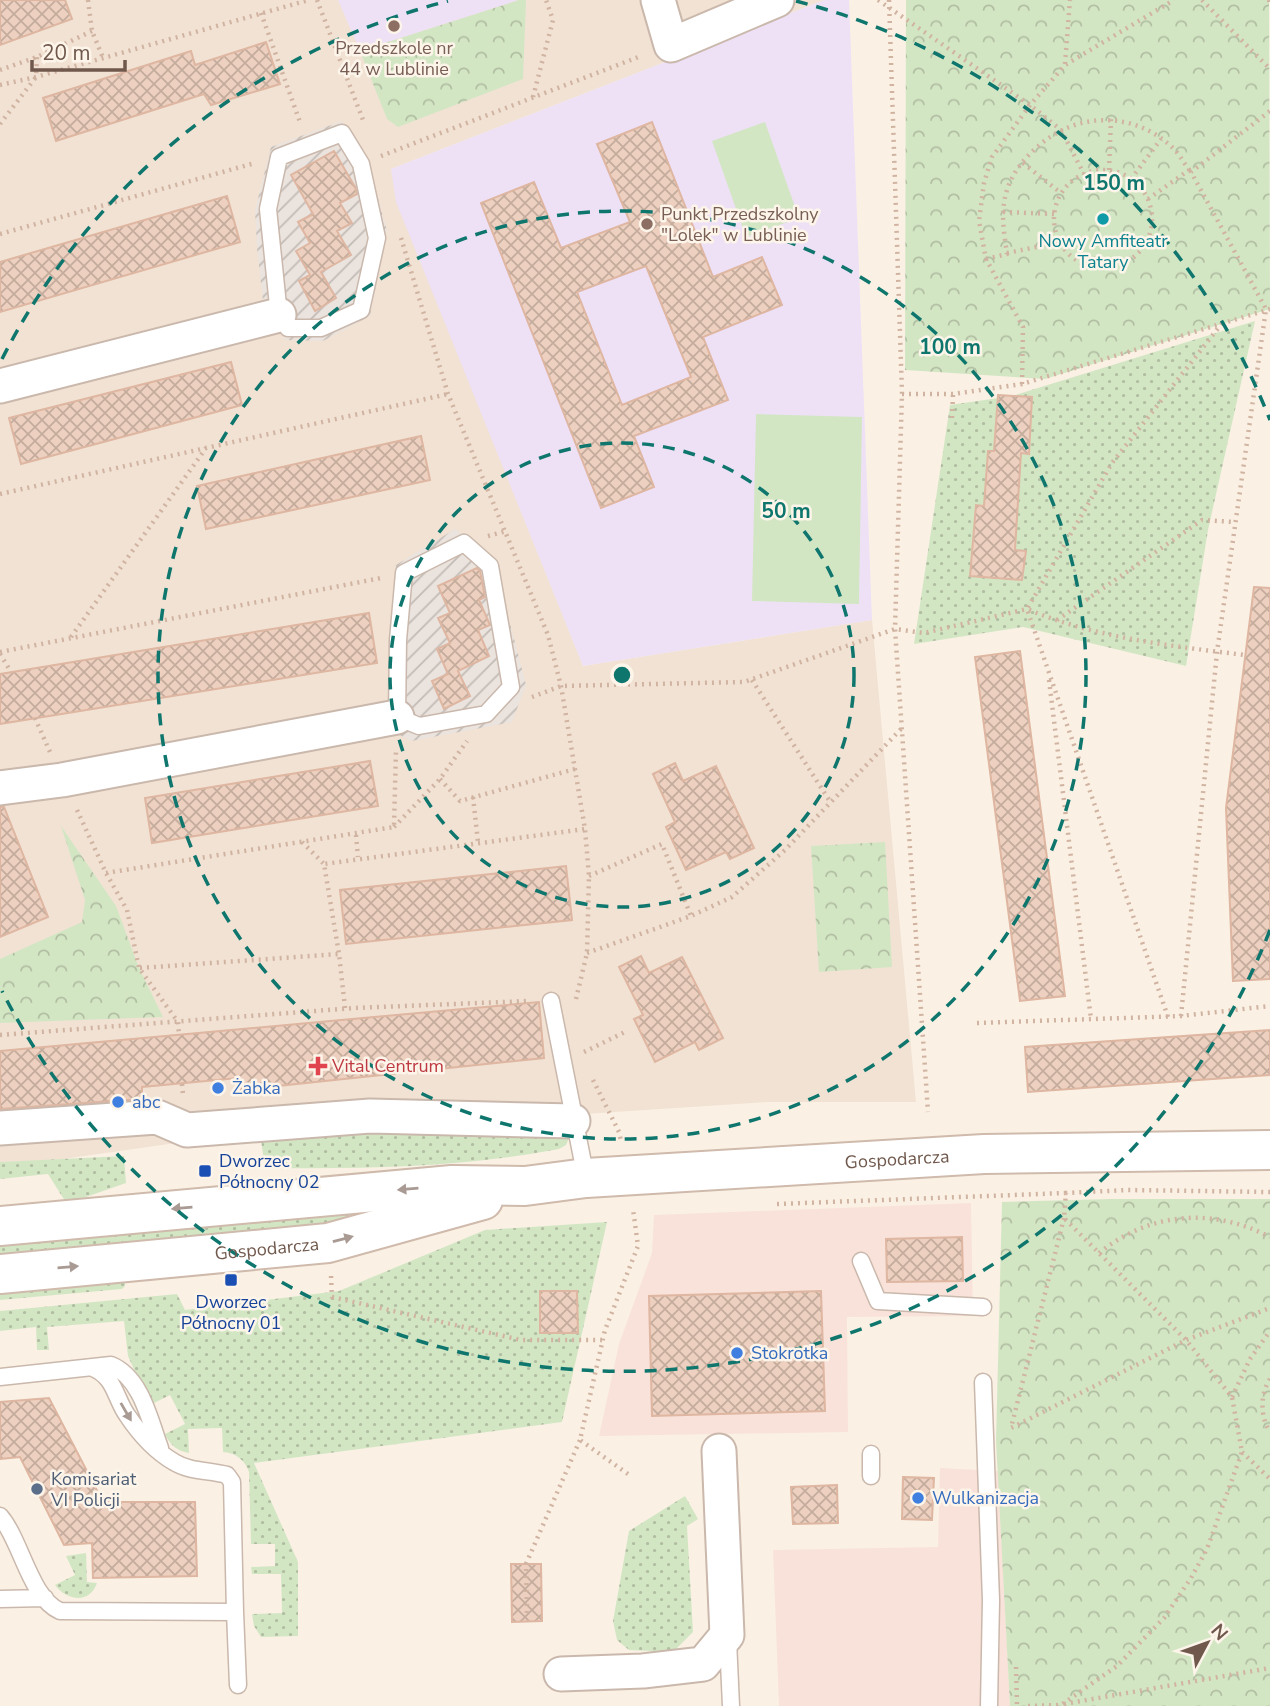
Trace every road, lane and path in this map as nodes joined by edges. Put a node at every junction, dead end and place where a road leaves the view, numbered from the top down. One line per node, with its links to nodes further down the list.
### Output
1 (88, 0): 13 (path)
2 (309, 0): 12 (path)
3 (547, 0): 22 (path)
4 (658, 0): 14 (street)
5 (777, 0): 14 (street)
6 (878, 0): 11 (path)
7 (889, 0): 11 (path)
8 (1070, 0): 17 (path)
9 (1174, 0): 17 (path)
10 (1202, 0): 18 (path)
11 (888, 8): 23 (path); 51 (path)
12 (261, 13): 16 (path); 29 (path)
13 (92, 31): 15 (path); 16 (path)
14 (671, 45): 22 (path)
15 (37, 57): 19 (path); 20 (path)
16 (103, 58): 20 (path)
17 (1065, 65): 23 (path)
18 (1270, 69)
19 (0, 70)
20 (36, 77): 21 (path); 26 (path)
21 (0, 85)
22 (533, 98): 32 (path)
23 (1030, 105): 27 (path); 44 (path)
24 (1270, 111): 34 (path)
25 (1111, 119): 27 (path); 28 (path); 33 (path)
26 (0, 124)
27 (1061, 131): 31 (path); 35 (path)
28 (1161, 139): 34 (path); 36 (path)
29 (308, 146): 30 (lane); 32 (lane)
30 (279, 157): 41 (path); 46 (lane)
31 (1023, 163): 37 (path); 39 (path)
32 (361, 164): 46 (lane)
33 (1109, 171): 35 (path); 36 (path)
34 (1190, 171): 38 (path); 45 (path)
35 (1084, 174): 37 (path)
36 (1130, 179): 38 (path)
37 (1061, 194): 40 (path)
38 (1148, 199): 42 (path)
39 (1003, 212): 40 (path); 43 (path)
40 (1055, 215): 42 (path)
41 (0, 234)
42 (1061, 242): 43 (path)
43 (1007, 253): 44 (path)
44 (986, 259): 48 (path)
45 (1268, 309): 47 (path); 56 (path)
46 (279, 315): 49 (street)
47 (1223, 322): 48 (path); 58 (path)
48 (1022, 384): 52 (path)
49 (0, 386)
50 (448, 394): 54 (path)
51 (902, 394): 52 (path); 60 (path)
52 (953, 394): 53 (path)
53 (952, 418)
54 (206, 448): 55 (path); 61 (path)
55 (0, 494)
56 (1234, 522): 59 (path); 62 (path)
57 (404, 573): 61 (path); 68 (lane); 69 (lane)
58 (1027, 609): 59 (path); 60 (path); 65 (path)
59 (1056, 621): 62 (path)
60 (895, 629): 67 (path); 71 (path)
61 (70, 638): 63 (path)
62 (1217, 652): 64 (path); 95 (path)
63 (0, 653): 66 (path)
64 (1245, 656)
65 (1048, 669): 96 (path); 97 (path)
66 (11, 672)
67 (752, 679): 68 (path); 77 (path)
68 (486, 714): 69 (lane); 73 (path)
69 (397, 716): 74 (street); 78 (path)
70 (35, 718): 74 (path)
71 (901, 728): 77 (path); 104 (path)
72 (575, 769): 76 (path)
73 (440, 779): 76 (path); 78 (path)
74 (62, 780): 75 (street); 85 (path)
75 (0, 788)
76 (473, 797): 82 (path)
77 (831, 803): 87 (path)
78 (394, 827): 80 (path)
79 (585, 829): 82 (path)
80 (356, 835): 81 (path); 83 (path)
81 (302, 842): 84 (path); 85 (path)
82 (478, 842): 83 (path)
83 (358, 858): 84 (path)
84 (324, 864): 89 (path)
85 (106, 873): 90 (path)
86 (589, 876): 87 (path)
87 (691, 916): 88 (path)
88 (587, 953)
89 (339, 954): 90 (path); 94 (path)
90 (139, 968): 98 (path)
91 (528, 1001): 94 (path)
92 (551, 1001): 105 (lane)
93 (1270, 1006): 95 (path)
94 (345, 1008): 98 (path)
95 (1181, 1016): 96 (path)
96 (1168, 1017): 97 (path)
97 (1091, 1019): 99 (path)
98 (178, 1022): 101 (path); 102 (path)
99 (977, 1023)
100 (625, 1032): 103 (path)
101 (0, 1035)
102 (179, 1036)
103 (580, 1054)
104 (928, 1112)
105 (573, 1121): 106 (street); 109 (lane)
106 (0, 1128)
107 (619, 1132): 113 (path)
108 (1270, 1150): 113 (street, Gospodarcza)
109 (586, 1178): 110 (street, Gospodarcza); 113 (street, Gospodarcza)
110 (525, 1186): 117 (street, Gospodarcza, one-way to 117); 121 (street, Gospodarcza, one-way to 110)
111 (1270, 1192): 112 (path)
112 (1066, 1193): 114 (path); 116 (path)
113 (631, 1194): 115 (path); 126 (path)
114 (768, 1205)
115 (647, 1210)
116 (1064, 1218): 119 (path); 127 (path)
117 (0, 1226)
118 (1270, 1237): 119 (path)
119 (1099, 1253): 127 (path)
120 (861, 1261): 123 (lane)
121 (0, 1274)
122 (331, 1276): 126 (path)
123 (984, 1307)
124 (1270, 1308): 127 (path)
125 (1270, 1331): 132 (path)
126 (602, 1340): 134 (path)
127 (1186, 1340): 132 (path)
128 (93, 1368): 129 (lane); 138 (lane, one-way to 138); 138 (lane)
129 (0, 1377)
130 (1270, 1379): 133 (path)
131 (983, 1382): 153 (lane)
132 (1232, 1397): 136 (path)
133 (1270, 1432)
134 (580, 1440): 139 (path); 146 (path)
135 (719, 1451): 147 (street)
136 (1242, 1452): 141 (path); 151 (path)
137 (871, 1454): 140 (lane)
138 (163, 1455): 145 (lane)
139 (628, 1474)
140 (871, 1476)
141 (1270, 1479)
142 (0, 1516): 143 (lane)
143 (45, 1598): 144 (lane); 145 (lane)
144 (0, 1599)
145 (235, 1612): 150 (lane)
146 (527, 1613)
147 (727, 1634): 149 (street); 152 (lane)
148 (1270, 1668): 151 (path)
149 (561, 1674)
150 (238, 1685)
151 (1061, 1705): 154 (path)
152 (731, 1706)
153 (989, 1706)
154 (1028, 1706)

